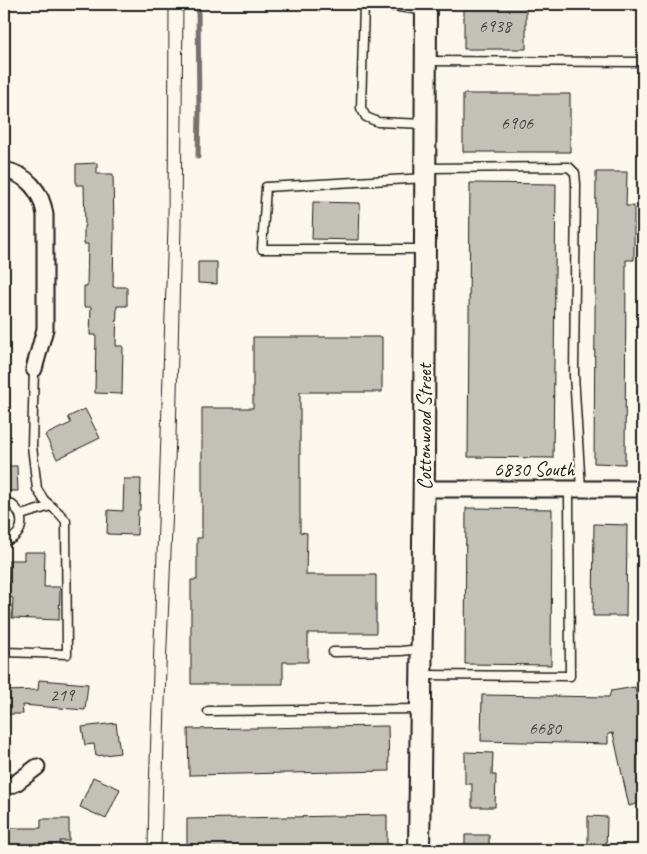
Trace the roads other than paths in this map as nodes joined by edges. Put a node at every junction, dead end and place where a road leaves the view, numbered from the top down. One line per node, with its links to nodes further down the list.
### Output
1 (364, 4): 6 (lane)
2 (379, 4): 3 (lane)
3 (426, 7): 4 (street, Cottonwood Street)
4 (426, 61): 5 (lane); 6 (street, Cottonwood Street)
5 (643, 62)
6 (426, 124): 8 (street, Cottonwood Street)
7 (4, 170): 10 (street)
8 (426, 173): 9 (street, Cottonwood Street); 9 (lane); 12 (lane)
9 (426, 249): 11 (street, Cottonwood Street)
10 (34, 369): 15 (lane)
11 (424, 489): 12 (street, 6830 South); 18 (street, Cottonwood Street)
12 (575, 489): 13 (street, 6830 South); 21 (lane)
13 (643, 489)
14 (4, 501): 16 (lane)
15 (50, 506): 16 (lane); 19 (lane)
16 (21, 515): 17 (lane)
17 (4, 541)
18 (421, 648): 20 (lane); 21 (street, Cottonwood Street)
19 (4, 652)
20 (333, 652)
21 (420, 675): 22 (street, Cottonwood Street)
22 (420, 709): 23 (lane); 26 (street, Cottonwood Street)
23 (208, 711)
24 (37, 767): 25 (street)
25 (4, 788)
26 (419, 850)

